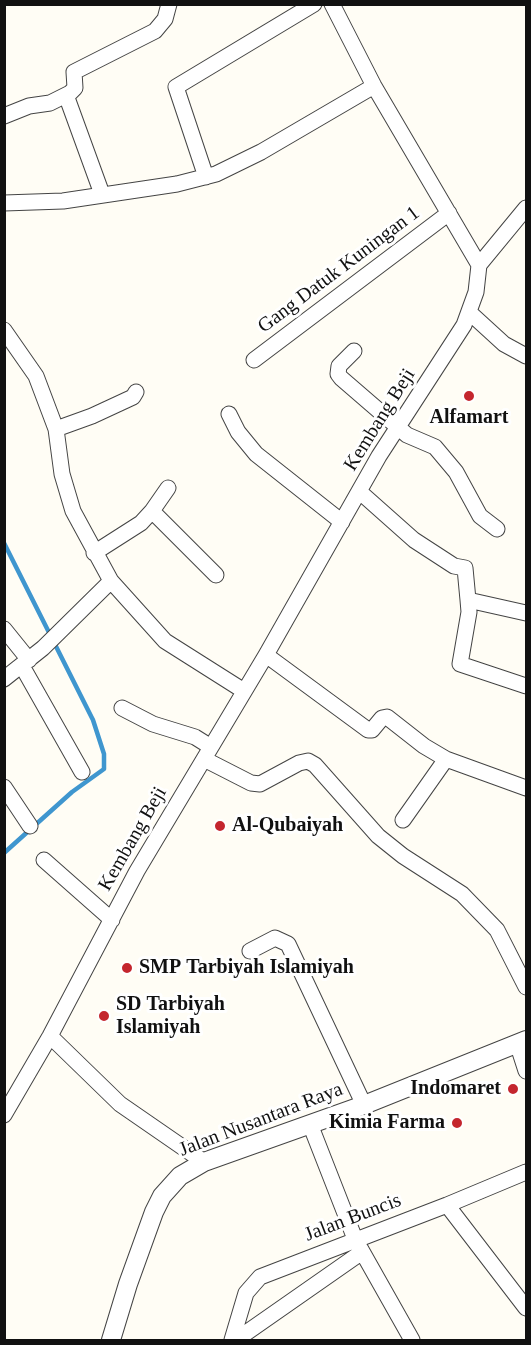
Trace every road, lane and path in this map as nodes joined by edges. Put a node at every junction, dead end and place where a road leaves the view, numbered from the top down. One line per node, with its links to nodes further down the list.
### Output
1 (169, 4): 5 (street)
2 (314, 4): 7 (street)
3 (332, 4): 4 (street)
4 (374, 86): 7 (street); 11 (street)
5 (66, 95): 6 (street); 8 (street)
6 (4, 116)
7 (206, 177): 8 (street)
8 (102, 194): 9 (street)
9 (4, 203)
10 (526, 208): 12 (street)
11 (449, 213): 12 (street); 17 (street, Gang Datuk Kuningan 1)
12 (479, 265): 13 (street, Kembang Beji)
13 (469, 312): 16 (street); 20 (street, Kembang Beji)
14 (4, 330): 21 (street)
15 (354, 351): 20 (street)
16 (526, 356)
17 (254, 360)
18 (136, 392): 21 (street)
19 (229, 414): 25 (street)
20 (397, 427): 23 (street, Kembang Beji); 26 (street)
21 (56, 429): 27 (street)
22 (168, 488): 24 (street)
23 (360, 492): 25 (street, Kembang Beji); 30 (street)
24 (152, 511): 27 (street); 28 (street)
25 (342, 522): 33 (street, Kembang Beji)
26 (497, 529)
27 (94, 553): 29 (street)
28 (216, 575)
29 (111, 581): 34 (street); 37 (street)
30 (468, 600): 31 (street); 36 (street)
31 (526, 613)
32 (4, 629): 34 (street)
33 (266, 655): 37 (street, Kembang Beji); 40 (street)
34 (25, 663): 35 (street); 41 (street)
35 (4, 679)
36 (526, 686)
37 (244, 691): 39 (street, Kembang Beji)
38 (122, 708): 39 (street)
39 (208, 753): 47 (street, Kembang Beji); 49 (street)
40 (446, 759): 43 (street); 44 (street)
41 (82, 772)
42 (4, 787): 45 (street)
43 (526, 788)
44 (403, 820)
45 (30, 826)
46 (44, 860): 47 (street)
47 (112, 920): 50 (street, Kembang Beji)
48 (250, 951): 53 (street)
49 (525, 980)
50 (50, 1036): 54 (street, Kembang Beji); 56 (street)
51 (522, 1042): 52 (street); 53 (street, Jalan Nusantara Raya)
52 (526, 1071)
53 (364, 1104): 55 (street, Jalan Nusantara Raya)
54 (4, 1115)
55 (310, 1124): 56 (street, Jalan Nusantara Raya); 59 (street)
56 (204, 1162): 61 (street, Jalan Nusantara Raya)
57 (526, 1172): 58 (street, Jalan Buncis)
58 (447, 1205): 59 (street, Jalan Buncis); 60 (street)
59 (358, 1245): 62 (street); 62 (street, Jalan Buncis); 63 (street)
60 (526, 1308)
61 (111, 1341)
62 (234, 1341)
63 (412, 1341)

